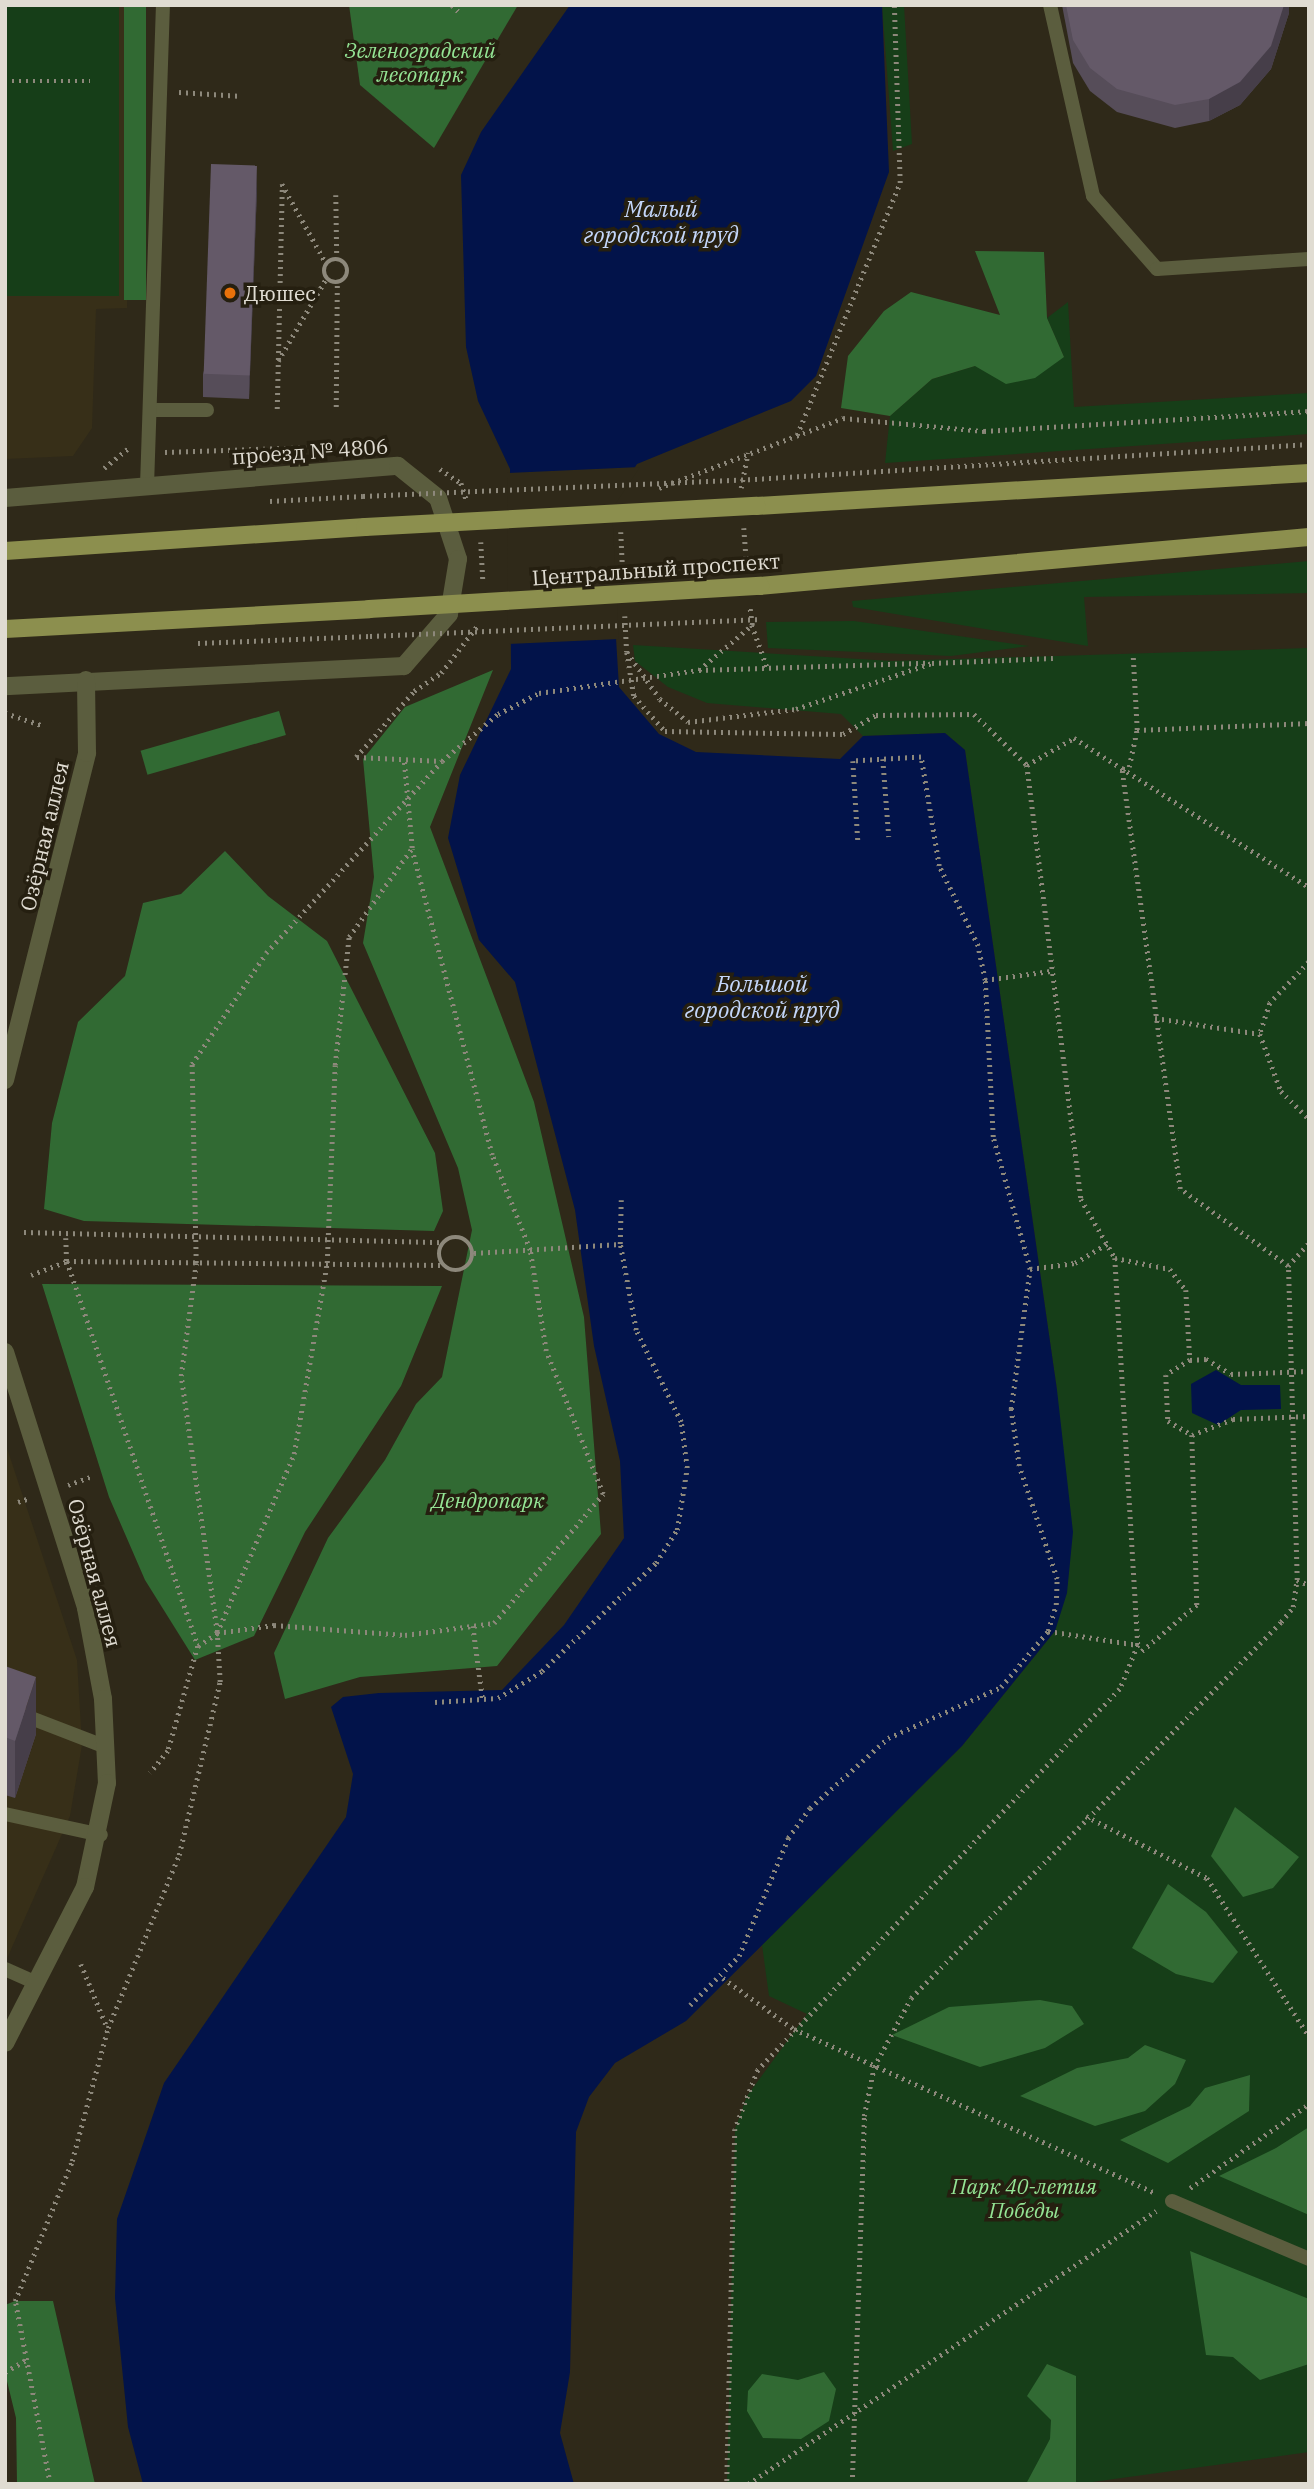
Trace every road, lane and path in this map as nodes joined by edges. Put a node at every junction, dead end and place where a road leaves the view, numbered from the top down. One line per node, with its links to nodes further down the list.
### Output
1 (163, 5): 8 (lane)
2 (452, 5): 5 (path)
3 (894, 5): 22 (path)
4 (1050, 5): 12 (lane)
5 (461, 14)
6 (90, 81): 7 (path)
7 (5, 82)
8 (161, 90): 9 (path); 19 (lane)
9 (242, 96)
10 (336, 195): 11 (path)
11 (337, 259): 13 (path); 15 (path)
12 (1309, 259)
13 (326, 263): 14 (path); 16 (path)
14 (326, 279): 15 (path); 16 (path)
15 (337, 284): 17 (path)
16 (277, 362): 18 (path)
17 (336, 407)
18 (277, 409)
19 (150, 410): 20 (lane); 27 (lane)
20 (207, 411)
21 (1309, 411): 22 (path)
22 (797, 435): 29 (path)
23 (132, 437): 25 (path)
24 (1309, 444): 28 (path, bridge)
25 (91, 469)
26 (1309, 472): 33 (main road, bridge)
27 (147, 486): 30 (street, проезд № 4806); 45 (street, проезд № 4806)
28 (363, 496)
29 (643, 496)
30 (5, 498)
31 (621, 520): 34 (path)
32 (1309, 537): 38 (main road, Центральный проспект, bridge)
33 (5, 551)
34 (624, 586)
35 (624, 600): 40 (path)
36 (762, 619): 39 (path, bridge)
37 (752, 625): 44 (path)
38 (5, 629)
39 (370, 636)
40 (627, 652): 43 (path); 55 (path)
41 (1133, 657): 51 (path)
42 (1053, 658): 43 (path)
43 (932, 663): 44 (path)
44 (768, 667): 54 (path, bridge)
45 (86, 680): 46 (street, проезд № 4806); 67 (street, Озёрная аллея)
46 (5, 687)
47 (414, 691): 53 (path)
48 (5, 713): 50 (path)
49 (1309, 723): 51 (path)
50 (44, 726)
51 (1137, 730): 56 (path)
52 (883, 759): 58 (path); 59 (path); 64 (path)
53 (404, 760): 54 (path); 57 (path)
54 (442, 761): 57 (path)
55 (1027, 765): 56 (path); 63 (path)
56 (1122, 770): 61 (path); 65 (path)
57 (407, 799): 60 (path); 72 (path)
58 (889, 837)
59 (858, 840)
60 (412, 848): 73 (path); 78 (path)
61 (1309, 887)
62 (1309, 962): 66 (path)
63 (1050, 971): 64 (path); 75 (path)
64 (985, 980): 86 (path)
65 (1154, 1018): 66 (path); 85 (path)
66 (1260, 1034): 68 (path)
67 (5, 1080)
68 (1309, 1119)
69 (621, 1200): 77 (path)
70 (24, 1233): 71 (path)
71 (66, 1238): 72 (path); 81 (path)
72 (195, 1240): 73 (path); 82 (path)
73 (328, 1241): 74 (path); 83 (path)
74 (443, 1242): 79 (path); 84 (path)
75 (1108, 1243): 80 (path); 86 (path)
76 (1309, 1243): 85 (path)
77 (620, 1244): 78 (path); 103 (path)
78 (530, 1250): 79 (path); 97 (path)
79 (474, 1253): 84 (path)
80 (1115, 1258): 89 (path); 100 (path)
81 (67, 1261): 82 (path); 87 (path); 101 (path)
82 (196, 1263): 83 (path); 99 (path)
83 (327, 1263): 84 (path); 99 (path)
84 (443, 1265)
85 (1288, 1266): 91 (path)
86 (1030, 1269): 98 (path)
87 (31, 1275)
88 (5, 1352): 106 (street, Озёрная аллея)
89 (1190, 1360): 91 (path); 94 (path)
90 (1309, 1371): 91 (path)
91 (1293, 1372): 93 (path)
92 (1309, 1416): 93 (path)
93 (1294, 1417): 94 (path); 95 (path)
94 (1192, 1435): 102 (path)
95 (1297, 1580): 96 (path); 109 (path)
96 (1309, 1585)
97 (473, 1626): 99 (path); 103 (path)
98 (1048, 1631): 100 (path); 113 (path)
99 (217, 1633): 101 (path); 116 (path)
100 (1138, 1645): 102 (path)
101 (198, 1646): 107 (path)
102 (1138, 1654): 118 (path)
103 (483, 1701): 104 (path)
104 (435, 1702)
105 (5, 1709): 106 (lane)
106 (106, 1747): 110 (street, Озёрная аллея)
107 (150, 1773)
108 (5, 1814): 110 (lane)
109 (1086, 1815): 117 (path); 121 (path)
110 (101, 1835): 114 (street, Озёрная аллея)
111 (80, 1964): 116 (path)
112 (5, 1969): 114 (lane)
113 (723, 1978): 115 (path); 118 (path)
114 (37, 1983): 120 (street, Озёрная аллея)
115 (690, 2005)
116 (108, 2028): 125 (path)
117 (1307, 2028): 119 (path)
118 (794, 2029): 121 (path); 129 (path)
119 (1309, 2036)
120 (5, 2043)
121 (874, 2067): 123 (path); 127 (path)
122 (1309, 2104): 123 (path)
123 (1172, 2201): 124 (lane); 127 (path)
124 (1309, 2259)
125 (26, 2360): 126 (path); 128 (path)
126 (5, 2372)
127 (856, 2410): 130 (path); 131 (path)
128 (50, 2484)
129 (727, 2484)
130 (748, 2484)
131 (852, 2484)

